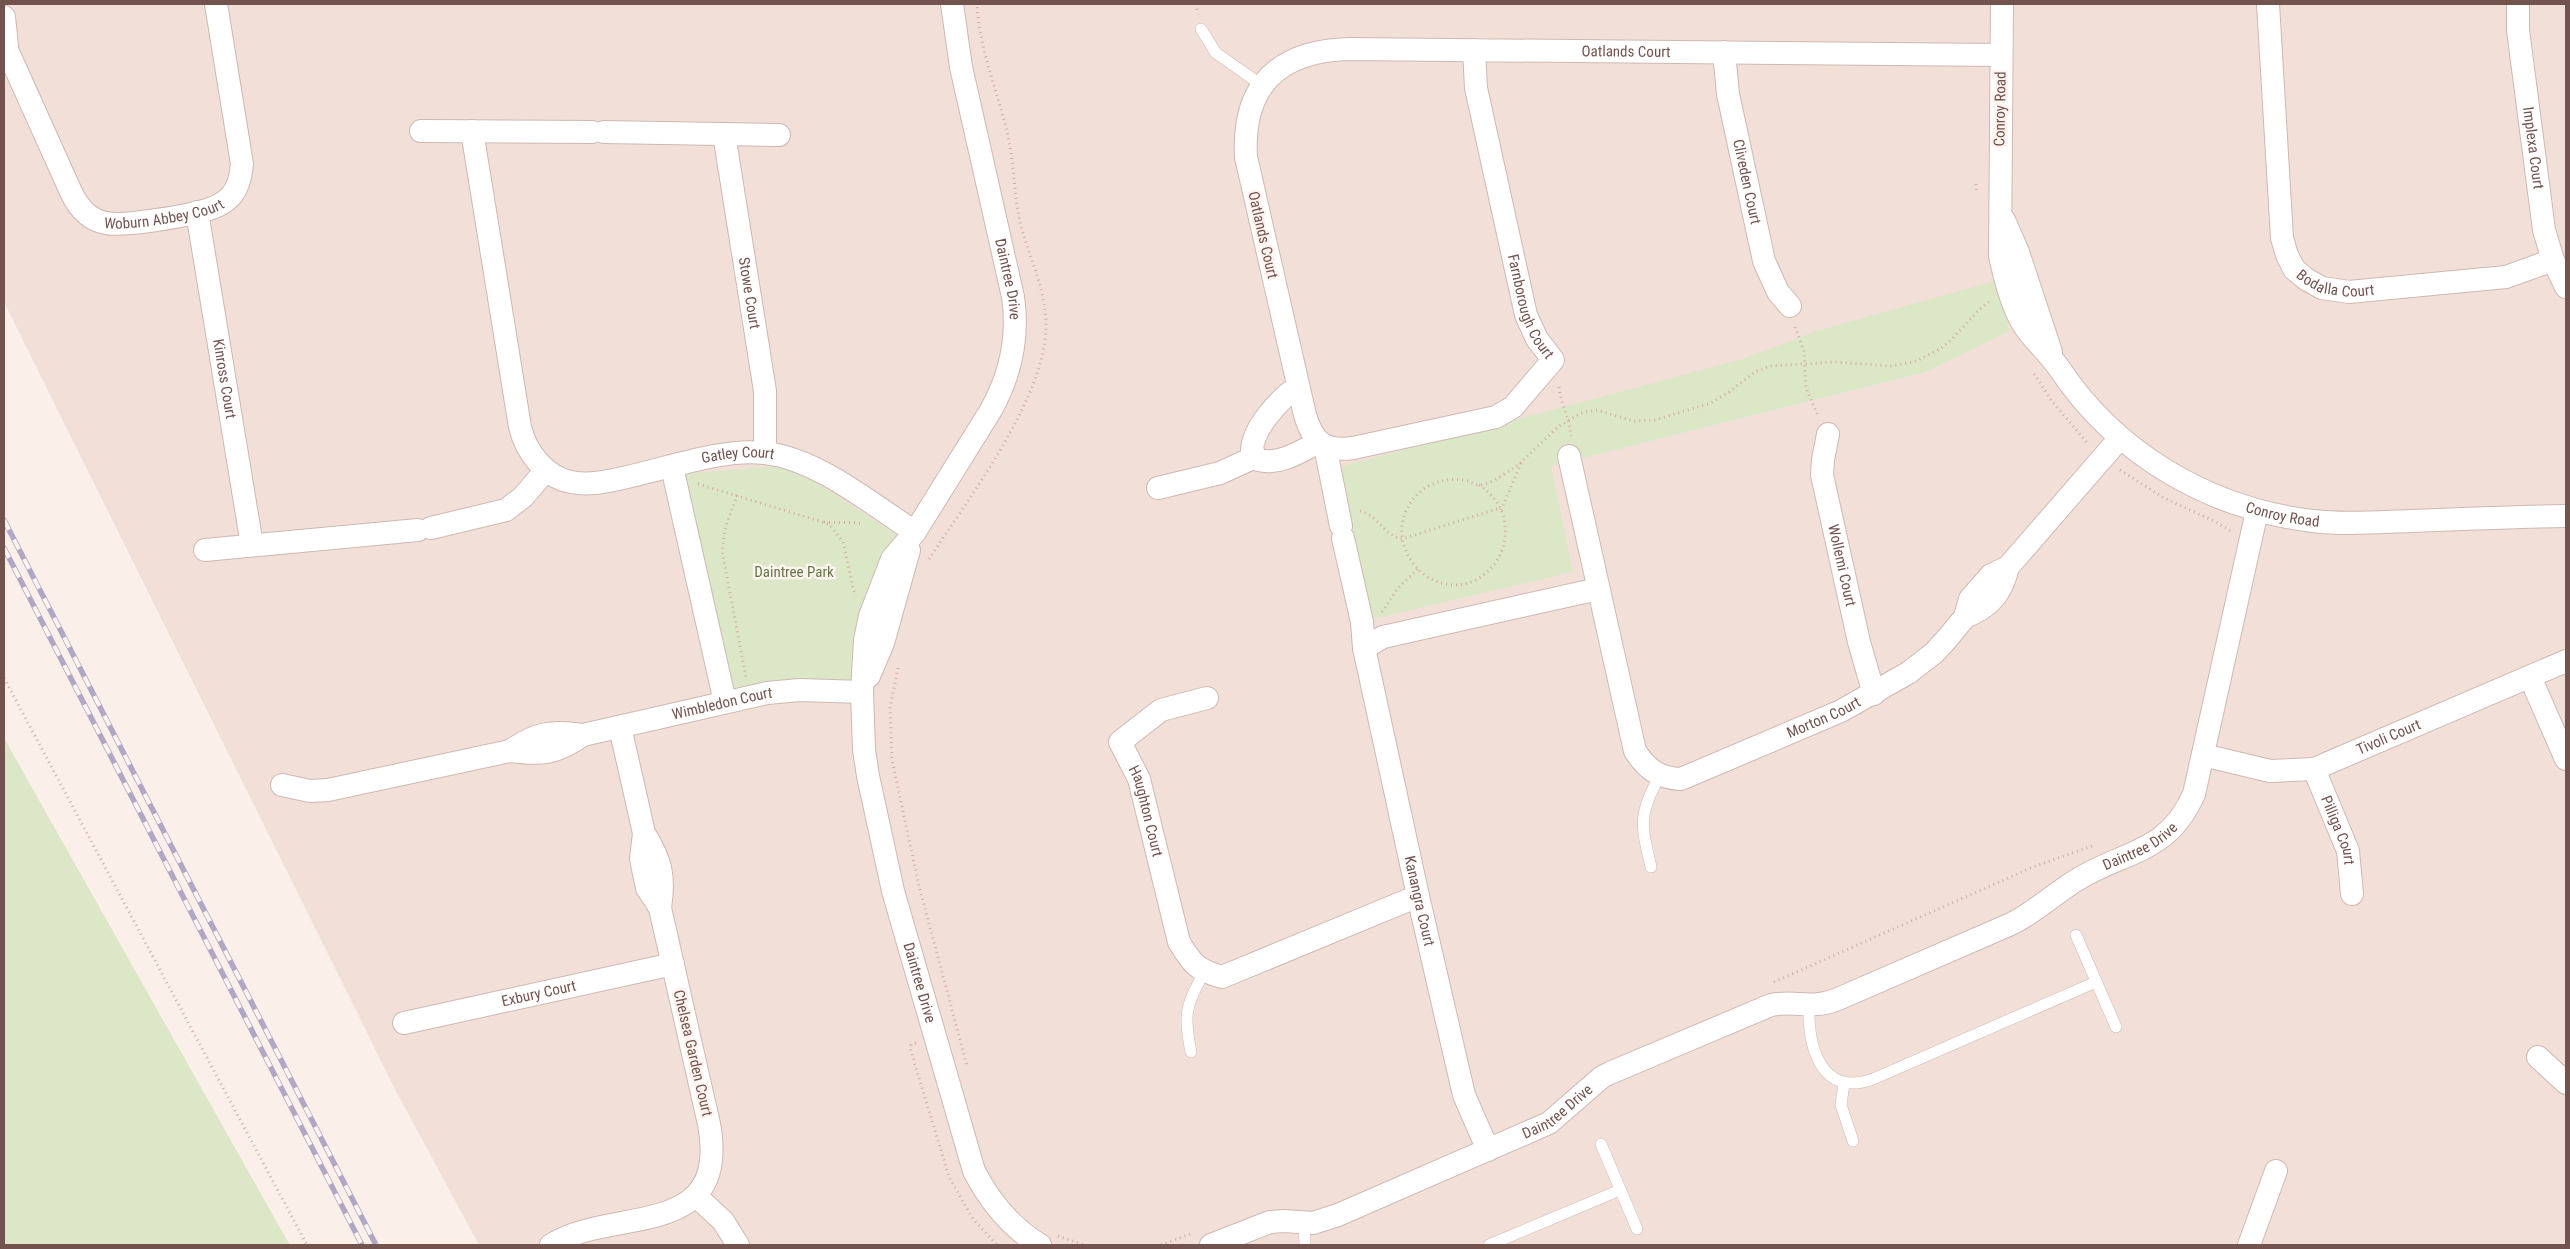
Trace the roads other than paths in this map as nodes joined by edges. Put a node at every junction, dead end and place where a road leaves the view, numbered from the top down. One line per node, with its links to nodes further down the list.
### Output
1 (216, 4): 17 (street, Woburn Abbey Court)
2 (952, 4): 36 (street, Daintree Drive)
3 (2002, 4): 11 (street, Conroy Road)
4 (2268, 4): 19 (street, Bodalla Court)
5 (2518, 4): 19 (street, Implexa Court)
6 (4, 17): 8 (street, Woburn Abbey Court)
7 (1201, 29): 12 (lane)
8 (5, 45): 17 (street, Woburn Abbey Court)
9 (1474, 50): 10 (street, Oatlands Court); 12 (street, Oatlands Court); 26 (street, Farnborough Court)
10 (1724, 52): 11 (street, Oatlands Court); 21 (street, Cliveden Court)
11 (2001, 55): 18 (street, Conroy Road)
12 (1263, 86): 23 (street, Oatlands Court)
13 (421, 131): 14 (street)
14 (472, 131): 15 (street); 31 (street, Gatley Court)
15 (724, 134): 16 (street); 27 (street, Stowe Court)
16 (779, 134)
17 (197, 212): 37 (street, Kinross Court)
18 (2002, 214): 22 (street, Conroy Road); 22 (street, Conroy Road)
19 (2553, 260): 20 (street, Implexa Court)
20 (2566, 288)
21 (1790, 306)
22 (2055, 362): 25 (street, Conroy Road)
23 (1298, 387): 26 (street, Oatlands Court); 29 (street)
24 (1828, 434): 45 (street, Wollemi Court)
25 (2120, 438): 33 (street, Conroy Road); 45 (street, Morton Court)
26 (1322, 444): 29 (street); 35 (street, Oatlands Court)
27 (765, 453): 30 (street, Gatley Court); 36 (street, Gatley Court)
28 (1569, 456): 39 (street)
29 (1255, 457): 32 (street)
30 (672, 467): 31 (street, Gatley Court); 44 (street)
31 (546, 470): 37 (street)
32 (1158, 488)
33 (2256, 511): 34 (street, Conroy Road); 48 (street, Daintree Drive)
34 (2566, 516)
35 (1341, 526): 40 (street, Kanangra Court)
36 (915, 532): 43 (street, Daintree Drive)
37 (252, 544): 38 (street)
38 (206, 550)
39 (1598, 589): 40 (street); 51 (street)
40 (1364, 648): 55 (street, Kanangra Court)
41 (2566, 661): 42 (street, Tivoli Court)
42 (2530, 677): 49 (street); 50 (street, Tivoli Court)
43 (862, 692): 44 (street, Wimbledon Court); 75 (street, Daintree Drive)
44 (723, 694): 47 (street, Wimbledon Court)
45 (1874, 694): 51 (street, Morton Court)
46 (1207, 698): 58 (street, Haughton Court)
47 (620, 726): 52 (street, Wimbledon Court); 57 (street, Chelsea Garden Court)
48 (2203, 756): 50 (street, Tivoli Court); 60 (street, Daintree Drive)
49 (2566, 759)
50 (2314, 769): 54 (street, Pilliga Court)
51 (1660, 775): 53 (lane)
52 (282, 785)
53 (1651, 867)
54 (2352, 894)
55 (1418, 896): 58 (street); 69 (street, Kanangra Court)
56 (2076, 935): 59 (lane)
57 (673, 964): 61 (street, Exbury Court); 72 (street, Chelsea Garden Court)
58 (1204, 972): 63 (lane)
59 (2096, 982): 62 (lane); 65 (lane)
60 (1809, 1006): 65 (lane); 69 (street, Daintree Drive)
61 (404, 1023)
62 (2116, 1027)
63 (1192, 1052)
64 (2538, 1057): 66 (street)
65 (1844, 1083): 67 (lane)
66 (2566, 1083)
67 (1853, 1141)
68 (1601, 1144): 71 (lane)
69 (1488, 1150): 74 (street, Daintree Drive)
70 (2276, 1171): 80 (street)
71 (1620, 1190): 73 (lane); 79 (lane)
72 (696, 1196): 77 (street); 78 (street)
73 (1637, 1229)
74 (1305, 1234): 76 (street, Daintree Drive)
75 (1046, 1238)
76 (1206, 1238)
77 (551, 1245)
78 (738, 1245)
79 (1489, 1245)
80 (2248, 1245)

